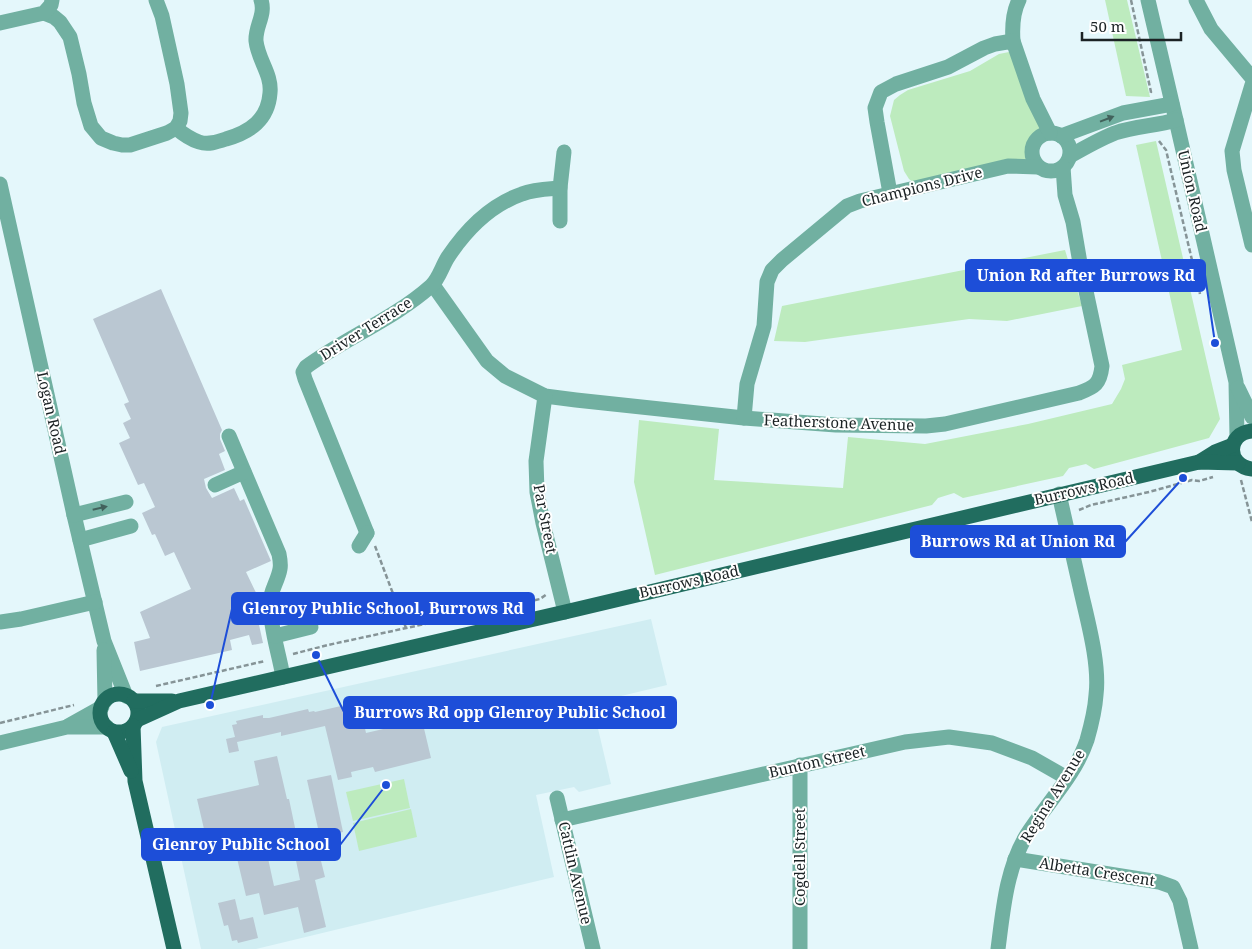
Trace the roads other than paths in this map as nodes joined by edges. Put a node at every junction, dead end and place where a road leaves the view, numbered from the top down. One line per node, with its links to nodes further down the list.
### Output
1 (156, 0): 13 (street)
2 (261, 0): 13 (street)
3 (1019, 0): 8 (street)
4 (1148, 0): 11 (street, Union Road)
5 (1196, 0): 9 (street)
6 (48, 6): 7 (street); 13 (street)
7 (0, 23)
8 (1013, 40): 14 (street); 21 (street)
9 (1252, 78)
10 (1252, 86): 24 (street)
11 (1172, 104): 12 (street, Union Road); 14 (street, Champions Drive, one-way to 11)
12 (1176, 120): 16 (street); 26 (street, Union Road)
13 (176, 128)
14 (1045, 139): 16 (street); 17 (street, Champions Drive); 18 (street)
15 (564, 152): 20 (street)
16 (1066, 162): 18 (street); 22 (street, Featherstone Avenue)
17 (1008, 166): 18 (street, Champions Drive); 21 (street, Champions Drive)
18 (1042, 169): 22 (street, Featherstone Avenue)
19 (0, 184): 39 (street, Logan Road)
20 (560, 188): 23 (street); 25 (street, Driver Terrace)
21 (890, 193): 29 (street, Champions Drive)
22 (1065, 195): 29 (street, Featherstone Avenue)
23 (560, 221)
24 (1252, 245)
25 (433, 285): 27 (street, Featherstone Avenue); 41 (street, Driver Terrace)
26 (1236, 382): 28 (street, Union Road); 32 (street, Union Road)
27 (545, 396): 29 (street, Featherstone Avenue); 44 (street, Par Street)
28 (1252, 417)
29 (744, 418)
30 (1252, 430): 32 (main road, Burrows Road)
31 (229, 436): 35 (street)
32 (1235, 441): 33 (main road, Burrows Road); 34 (main road)
33 (1199, 462): 34 (main road, Burrows Road); 37 (main road, Burrows Road)
34 (1245, 471)
35 (244, 472): 36 (street); 47 (street)
36 (216, 485)
37 (1059, 494): 44 (main road, Burrows Road); 58 (street, Regina Avenue)
38 (126, 502): 39 (street, one-way to 38)
39 (74, 515): 42 (street, Logan Road)
40 (131, 526): 42 (street)
41 (367, 539)
42 (80, 540): 43 (street, Logan Road)
43 (95, 602): 45 (street); 48 (street, Logan Road)
44 (565, 612): 49 (main road, Burrows Road)
45 (0, 622)
46 (311, 627): 47 (street)
47 (275, 636): 49 (street)
48 (104, 641): 50 (street, Logan Road); 52 (street, Logan Road)
49 (283, 677): 51 (main road, Burrows Road)
50 (130, 698): 51 (main road, Burrows Road); 52 (main road); 53 (main road)
51 (179, 700): 53 (main road, Burrows Road)
52 (103, 704): 54 (street); 55 (main road)
53 (135, 723): 55 (main road); 59 (main road)
54 (67, 727): 55 (street); 56 (street)
55 (110, 729): 59 (main road)
56 (0, 742)
57 (800, 766): 58 (street, Bunton Street); 61 (street, Bunton Street); 65 (street, Cogdell Street)
58 (1067, 778): 62 (street, Regina Avenue)
59 (135, 781): 63 (main road)
60 (557, 798): 61 (street, Cattlin Avenue)
61 (562, 820): 64 (street, Cattlin Avenue)
62 (1015, 858): 66 (street, Regina Avenue); 67 (street, Albetta Crescent)
63 (174, 949)
64 (593, 949)
65 (800, 949)
66 (998, 949)
67 (1191, 949)

